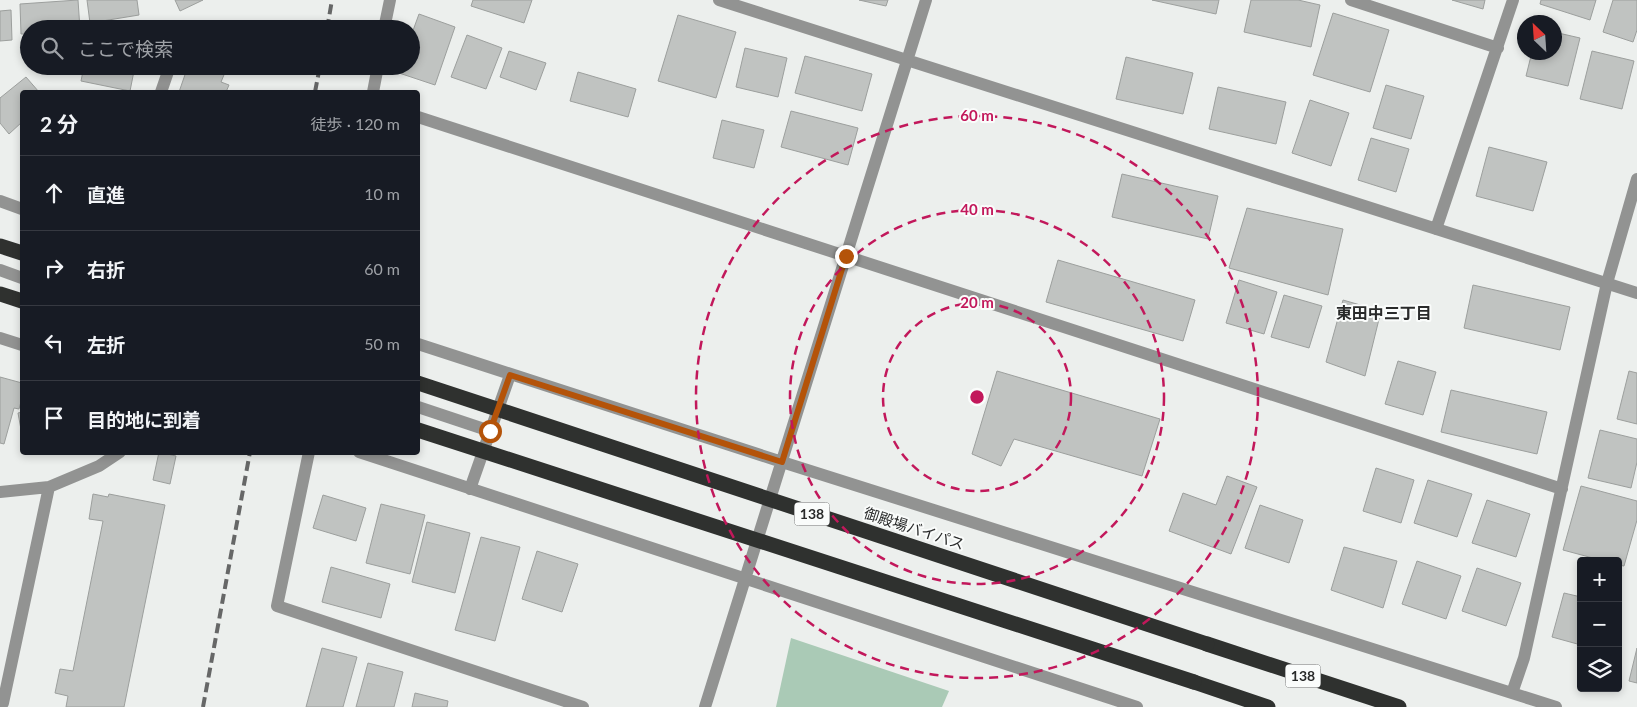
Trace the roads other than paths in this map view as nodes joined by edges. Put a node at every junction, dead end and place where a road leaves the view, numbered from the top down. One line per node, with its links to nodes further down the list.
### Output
1 (390, 0): 6 (street)
2 (719, 0): 8 (street)
3 (926, 0): 8 (street)
4 (1351, 0): 7 (street)
5 (1514, 0): 7 (street)
6 (386, 20)
7 (1498, 48): 17 (street)
8 (907, 60): 17 (street); 20 (street)
9 (167, 75): 11 (street)
10 (376, 75): 12 (street)
11 (162, 90)
12 (373, 90)
13 (420, 118): 20 (street)
14 (1637, 179): 23 (street)
15 (0, 201): 16 (street)
16 (20, 208)
17 (1436, 229): 23 (street)
18 (0, 246): 19 (highway)
19 (20, 252)
20 (846, 256): 38 (street); 41 (street)
21 (0, 270): 22 (street)
22 (20, 277)
23 (1607, 283): 24 (street); 41 (street)
24 (1637, 293)
25 (0, 294): 26 (highway)
26 (20, 300)
27 (0, 338): 28 (street)
28 (20, 344)
29 (420, 345): 30 (street)
30 (510, 375): 34 (street); 38 (street)
31 (420, 385): 50 (highway, 御殿場バイパス / 138, bridge)
32 (420, 408): 34 (street)
33 (420, 431): 49 (highway, bridge)
34 (490, 431): 40 (street)
35 (115, 455): 39 (street)
36 (308, 455): 46 (street)
37 (368, 455): 40 (street)
38 (782, 462): 43 (street); 44 (street)
39 (49, 486): 42 (street); 45 (street)
40 (470, 489): 43 (street)
41 (1562, 489): 44 (street)
42 (0, 492)
43 (745, 578): 47 (street); 48 (street)
44 (1512, 693): 51 (street)
45 (0, 704)
46 (583, 707)
47 (705, 707)
48 (1137, 707)
49 (1268, 707)
50 (1399, 707)
51 (1556, 707)

